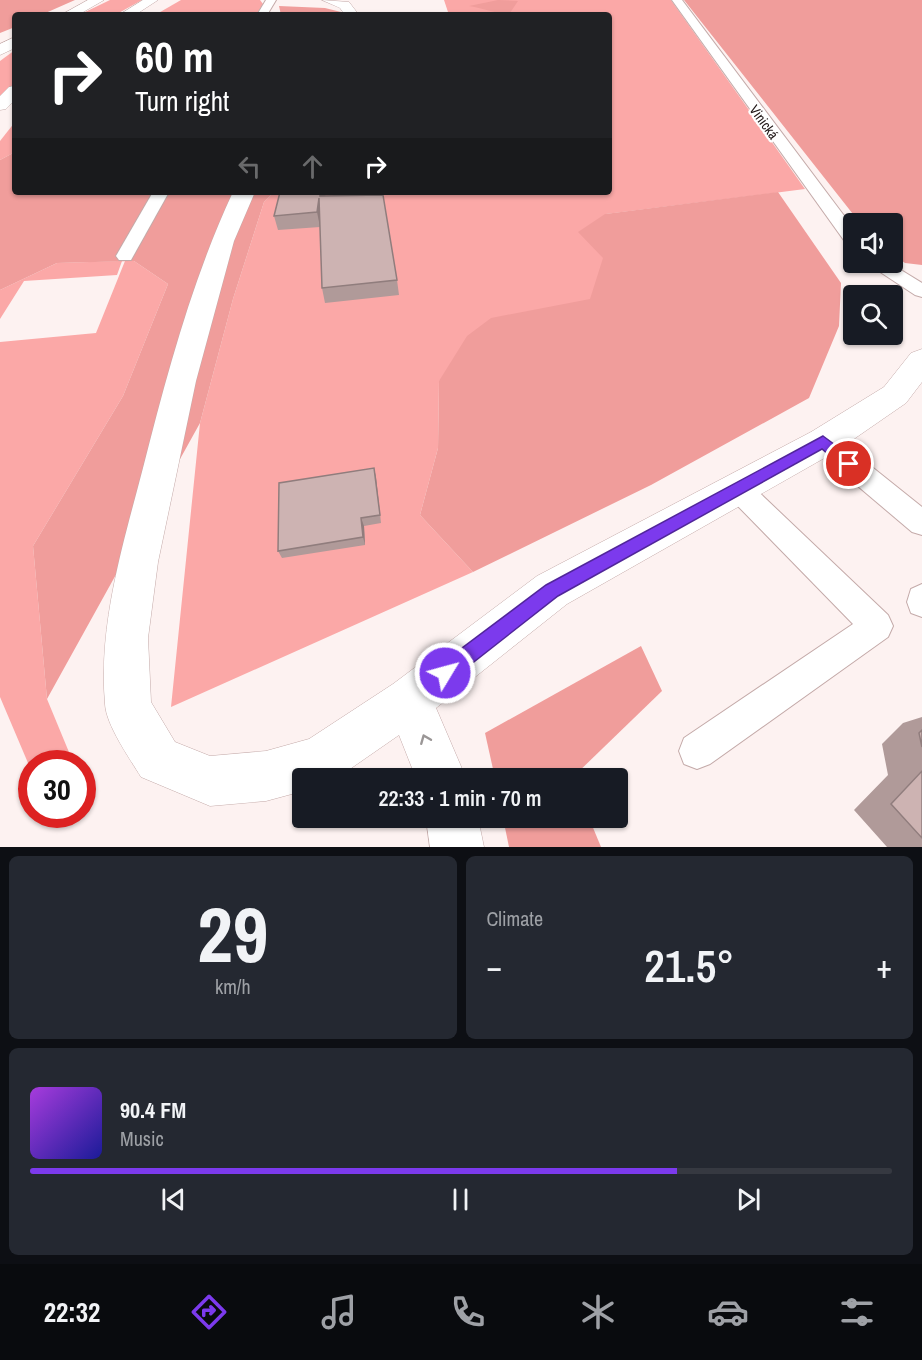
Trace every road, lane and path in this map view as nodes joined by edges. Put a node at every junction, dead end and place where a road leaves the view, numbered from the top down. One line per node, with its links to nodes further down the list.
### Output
1 (98, 0): 5 (street)
2 (152, 0): 6 (street)
3 (328, 0): 7 (street)
4 (677, 0): 12 (lane, Vinická)
5 (74, 12)
6 (131, 12)
7 (346, 12)
8 (12, 94): 9 (street)
9 (0, 105)
10 (159, 195): 13 (lane)
11 (243, 195): 20 (street)
12 (843, 227)
13 (125, 256)
14 (892, 273): 15 (lane)
15 (922, 291)
16 (922, 360): 17 (street)
17 (823, 442): 18 (street); 19 (lane)
18 (737, 488): 20 (street); 21 (lane)
19 (922, 523)
20 (409, 700): 22 (street, one-way to 20)
21 (697, 751)
22 (437, 768)
23 (454, 828): 24 (street)
24 (457, 847)

